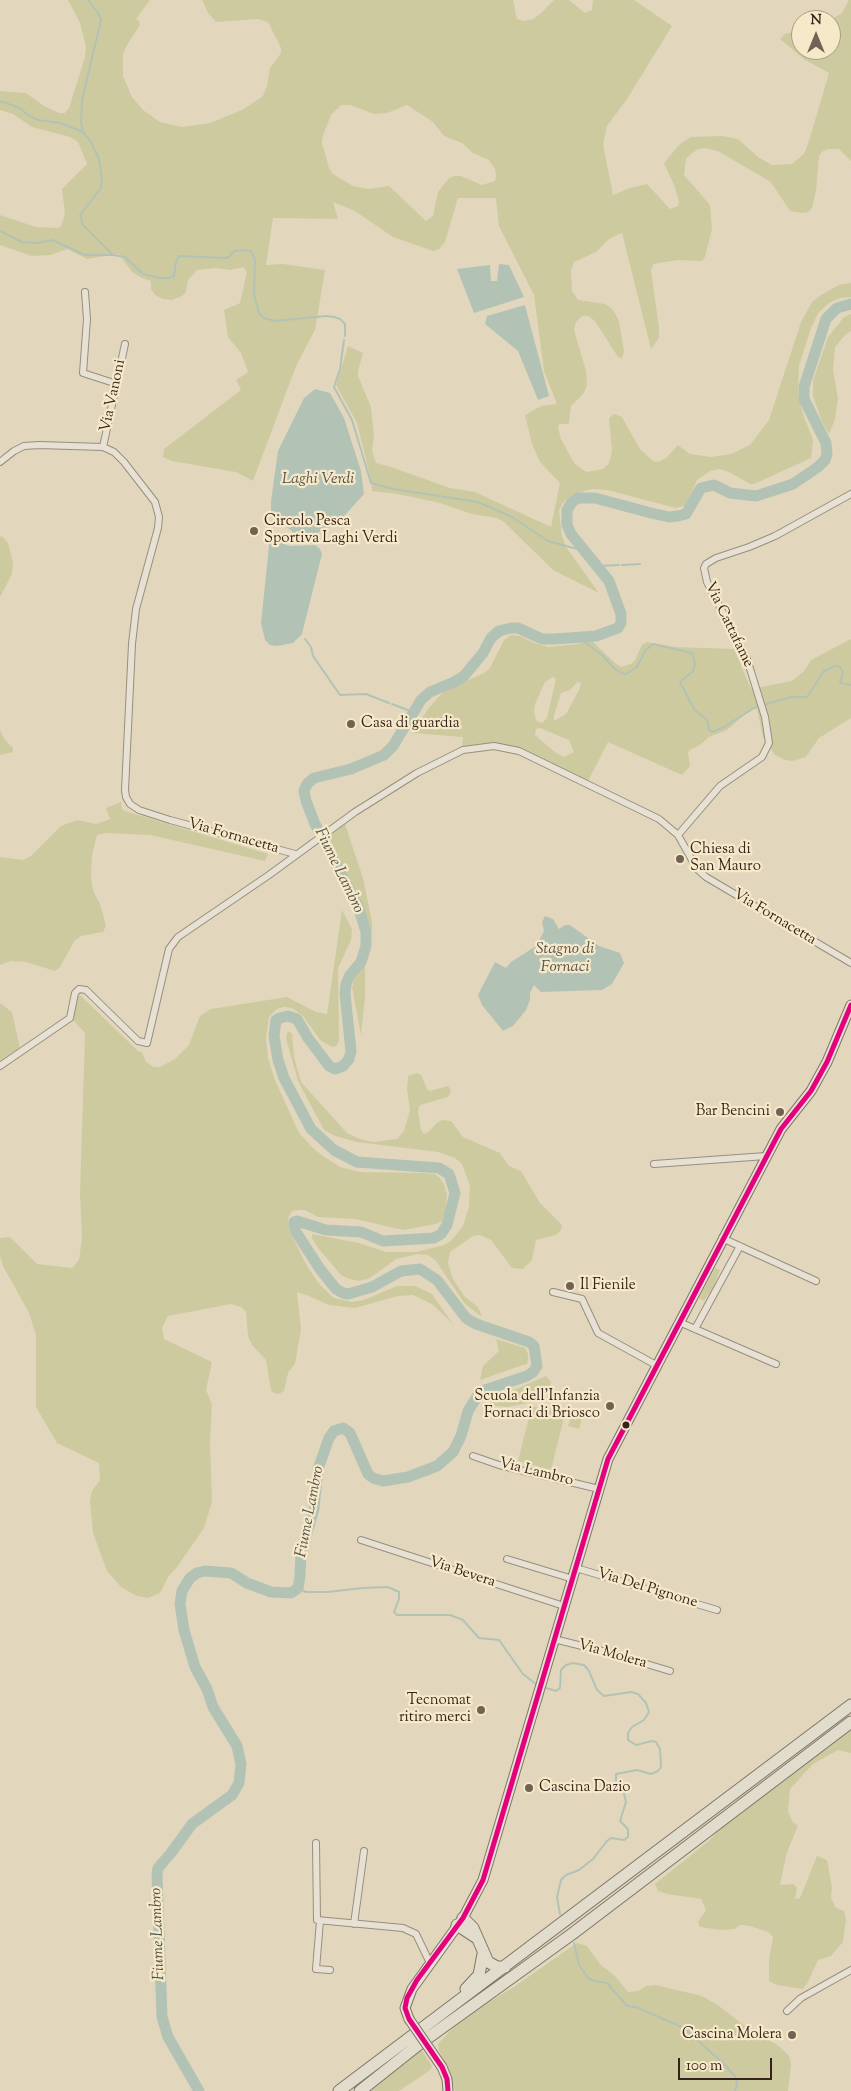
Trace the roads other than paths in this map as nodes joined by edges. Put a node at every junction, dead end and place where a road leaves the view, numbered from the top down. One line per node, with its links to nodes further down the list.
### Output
1 (85, 292): 3 (street)
2 (125, 344): 3 (street, Via Vanoni)
3 (117, 384): 4 (street, Via Vanoni)
4 (103, 447): 5 (street); 8 (street, Via Fornacetta)
5 (0, 462)
6 (851, 494): 7 (street, Via Cattafame)
7 (678, 835): 8 (street, Via Fornacetta); 9 (street, Via Fornacetta)
8 (294, 854): 11 (street)
9 (851, 963)
10 (851, 1005): 12 (street)
11 (0, 1066)
12 (766, 1156): 13 (street); 14 (street)
13 (654, 1164)
14 (722, 1238): 15 (street); 18 (street)
15 (740, 1246): 16 (street); 19 (street)
16 (816, 1281)
17 (553, 1292): 21 (street)
18 (679, 1322): 19 (street); 21 (street)
19 (695, 1329): 20 (street)
20 (776, 1364)
21 (656, 1365): 23 (street)
22 (473, 1456): 23 (street, Via Lambro)
23 (599, 1489): 26 (street)
24 (361, 1540): 28 (street, Via Bevera)
25 (507, 1559): 27 (street)
26 (576, 1568): 27 (street); 29 (street, Via Del Pignone)
27 (573, 1579): 28 (street)
28 (564, 1606): 30 (street)
29 (717, 1610)
30 (554, 1639): 31 (street, Via Molera); 37 (street)
31 (670, 1671)
32 (851, 1705): 41 (highway)
33 (851, 1722): 47 (highway)
34 (316, 1843): 36 (street)
35 (364, 1851): 38 (street)
36 (320, 1921): 38 (street); 42 (street)
37 (460, 1922): 39 (highway); 40 (street)
38 (354, 1924): 40 (street)
39 (483, 1954): 41 (highway); 45 (highway)
40 (430, 1963): 48 (street, bridge)
41 (505, 1967): 45 (highway)
42 (330, 1970)
43 (851, 1970): 44 (street)
44 (787, 2011)
45 (406, 2040): 46 (highway)
46 (339, 2091)
47 (360, 2091)
48 (448, 2091)

